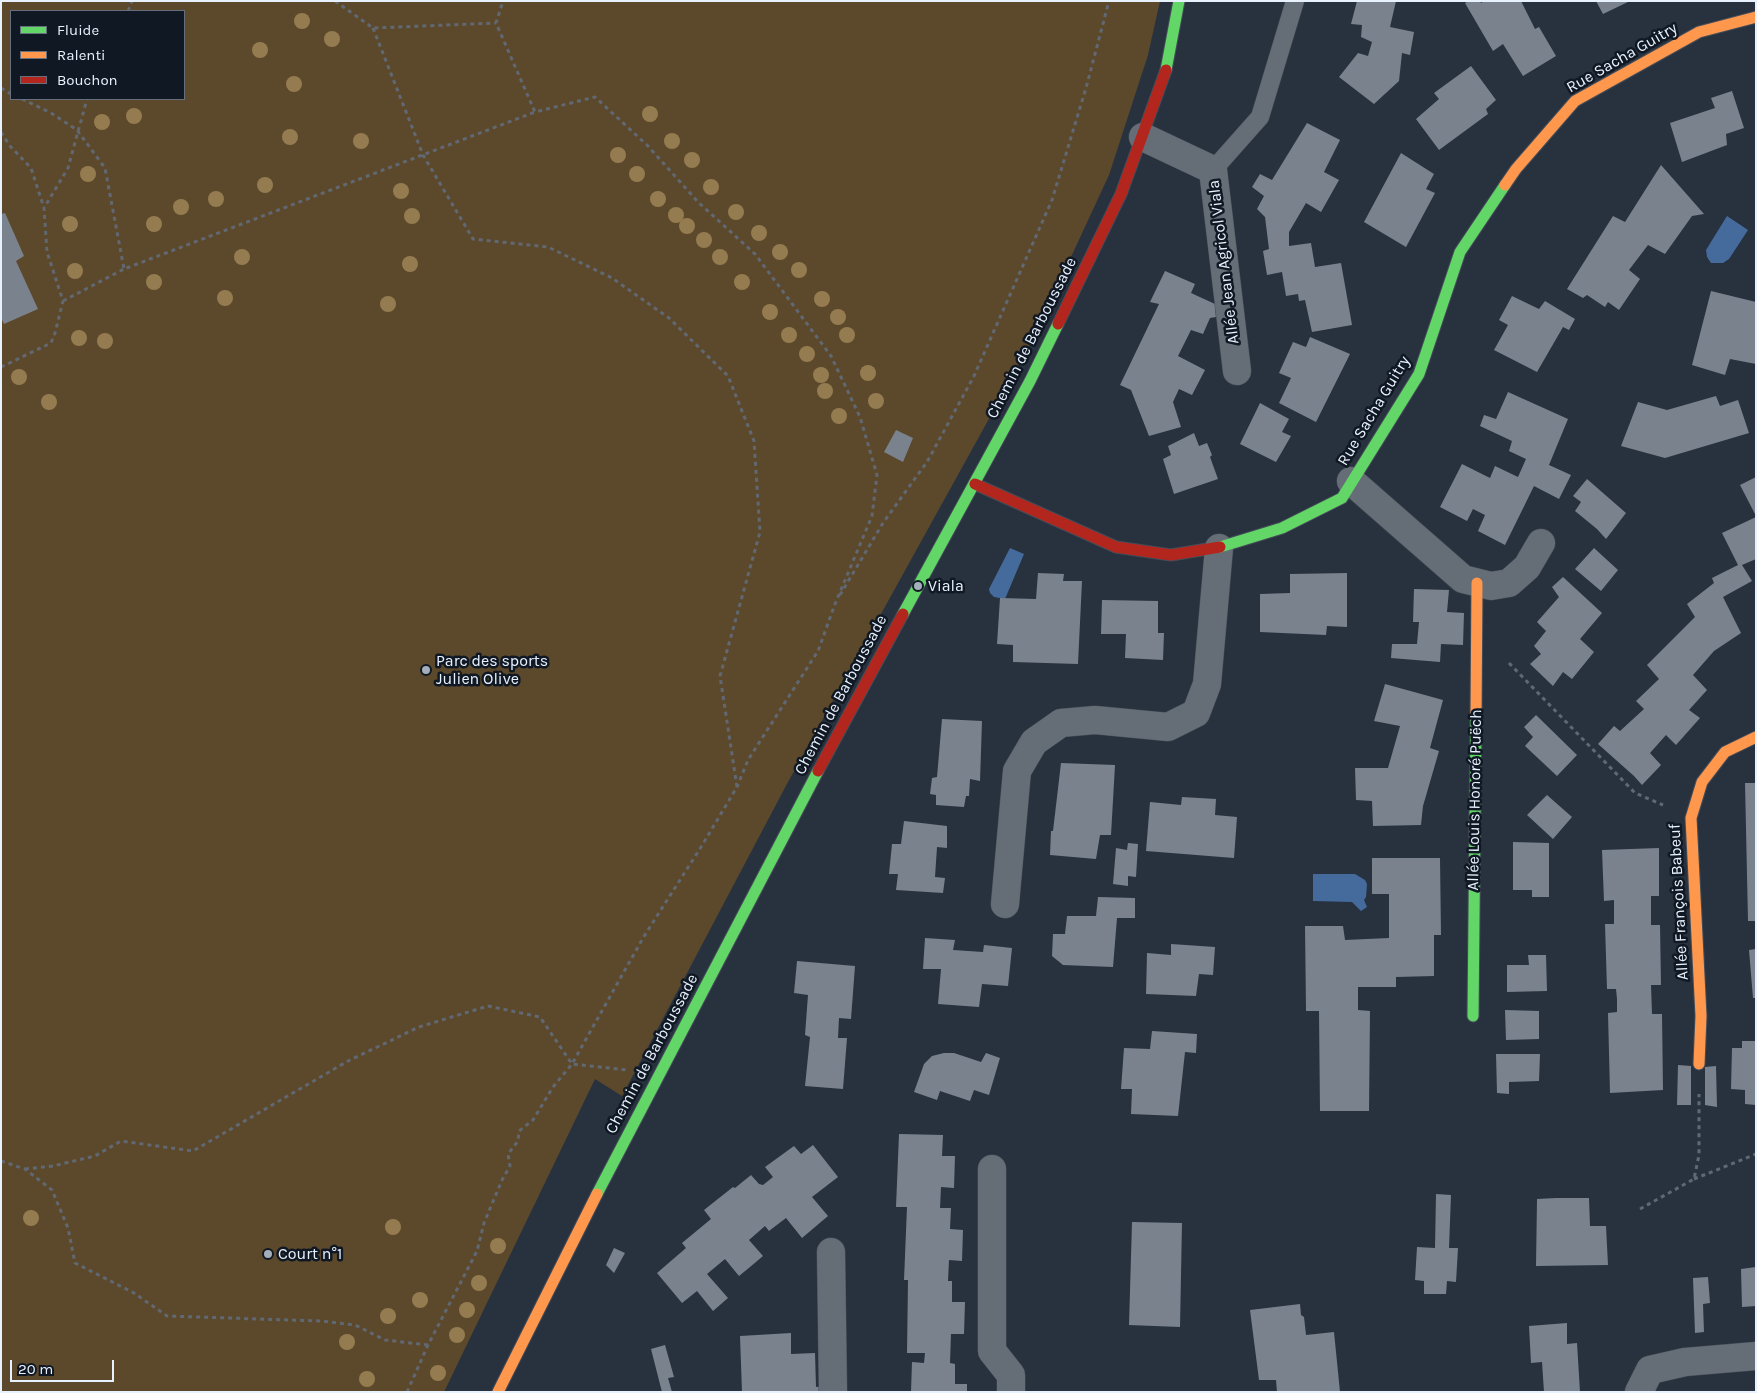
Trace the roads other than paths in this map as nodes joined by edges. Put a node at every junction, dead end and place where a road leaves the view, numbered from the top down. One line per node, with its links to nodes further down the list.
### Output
1 (1179, 1): 4 (street, Chemin de Barboussade)
2 (1296, 1): 5 (lane)
3 (1756, 17): 7 (street, Rue Sacha Guitry)
4 (1143, 137): 5 (street, Allée Jean Agricol Viala); 8 (street, Chemin de Barboussade)
5 (1213, 170): 6 (street, Allée Jean Agricol Viala)
6 (1237, 371)
7 (1351, 481): 10 (street, Rue Sacha Guitry); 11 (street)
8 (975, 484): 10 (street, Rue Sacha Guitry); 19 (street, Chemin de Barboussade)
9 (1541, 543): 11 (street)
10 (1219, 548): 13 (street)
11 (1477, 583): 14 (street, Allée Louis Honoré Puëch)
12 (1756, 737): 15 (street, Allée François Babeuf)
13 (1005, 904)
14 (1473, 1016)
15 (1699, 1064)
16 (992, 1169): 21 (street)
17 (831, 1252): 20 (street)
18 (1756, 1356): 22 (street)
19 (498, 1392)
20 (833, 1392)
21 (1010, 1392)
22 (1639, 1392)

